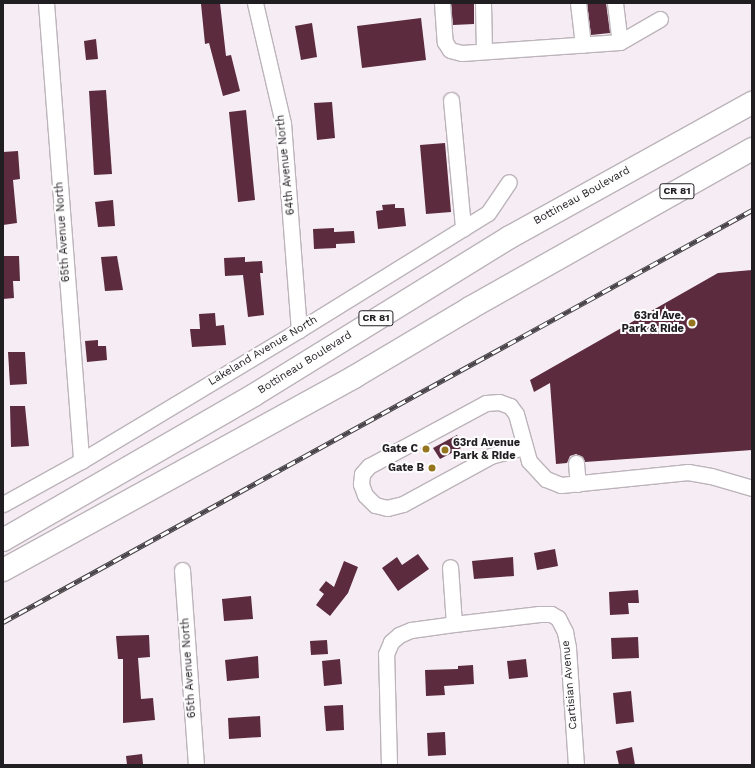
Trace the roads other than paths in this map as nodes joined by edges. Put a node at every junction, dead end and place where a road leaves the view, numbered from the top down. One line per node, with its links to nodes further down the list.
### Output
1 (46, 3): 20 (street, 65th Avenue North)
2 (255, 3): 18 (street, 64th Avenue North)
3 (442, 3): 10 (street)
4 (483, 3): 10 (street)
5 (578, 3): 9 (street)
6 (615, 3): 8 (street)
7 (660, 19): 8 (street)
8 (620, 42): 9 (street)
9 (583, 45): 10 (street)
10 (484, 51)
11 (451, 100): 17 (street)
12 (752, 103): 25 (highway, Bottineau Boulevard / CR 81)
13 (752, 149): 15 (highway, CR 81)
14 (752, 167): 15 (highway)
15 (719, 168): 27 (highway, CR 81)
16 (509, 182): 17 (street, Lakeland Avenue North)
17 (462, 228): 18 (street, Lakeland Avenue North)
18 (299, 330): 20 (street, Lakeland Avenue North)
19 (524, 447): 19 (street); 22 (street)
20 (81, 461): 24 (street, Lakeland Avenue North)
21 (576, 463): 22 (street)
22 (578, 484): 23 (street)
23 (752, 488)
24 (3, 504)
25 (3, 540)
26 (450, 567): 29 (street)
27 (3, 570)
28 (182, 570): 30 (street, 65th Avenue North)
29 (454, 624): 31 (street); 32 (street, Cartisian Avenue)
30 (196, 765)
31 (389, 765)
32 (576, 765)

